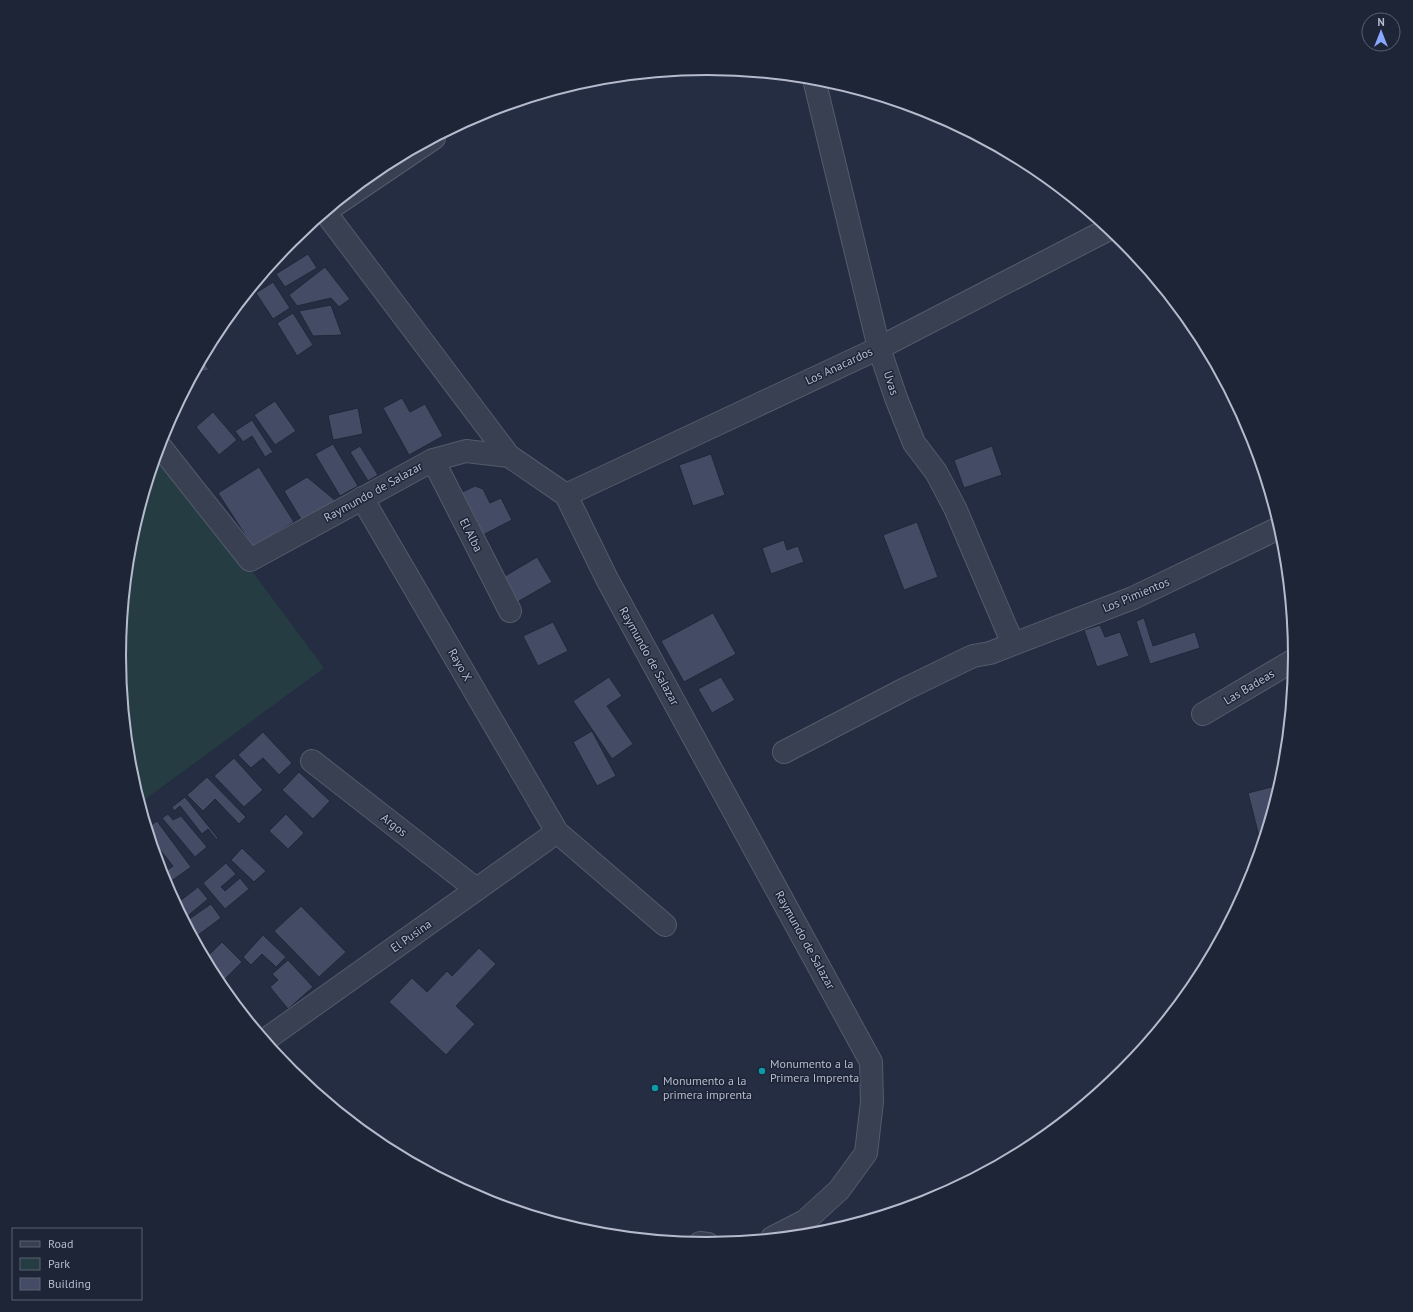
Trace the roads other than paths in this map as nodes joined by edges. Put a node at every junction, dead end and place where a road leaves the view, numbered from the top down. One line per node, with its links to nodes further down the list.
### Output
1 (816, 85): 4 (street, Uvas)
2 (328, 215): 6 (street)
3 (1103, 232): 4 (street, Los Anacardos)
4 (879, 348): 8 (street, Los Anacardos); 12 (street, Uvas)
5 (164, 450): 9 (street, Raymundo de Salazar)
6 (509, 456): 7 (street, Raymundo de Salazar); 8 (street, Raymundo de Salazar)
7 (433, 460): 9 (street, Raymundo de Salazar); 11 (street, El Alba)
8 (566, 495): 21 (street, Raymundo de Salazar)
9 (362, 498): 17 (street, Rayo X)
10 (1273, 531): 12 (street, Los Pimientos)
11 (510, 611)
12 (1013, 644): 15 (street, Los Pimientos)
13 (1288, 664): 14 (street, Las Badeas)
14 (1203, 714)
15 (784, 752)
16 (312, 761): 18 (street, Argos)
17 (557, 832): 18 (street, El Pusina); 19 (street, Rayo X)
18 (476, 889): 20 (street, El Pusina)
19 (664, 925)
20 (269, 1037)
21 (784, 1232)

